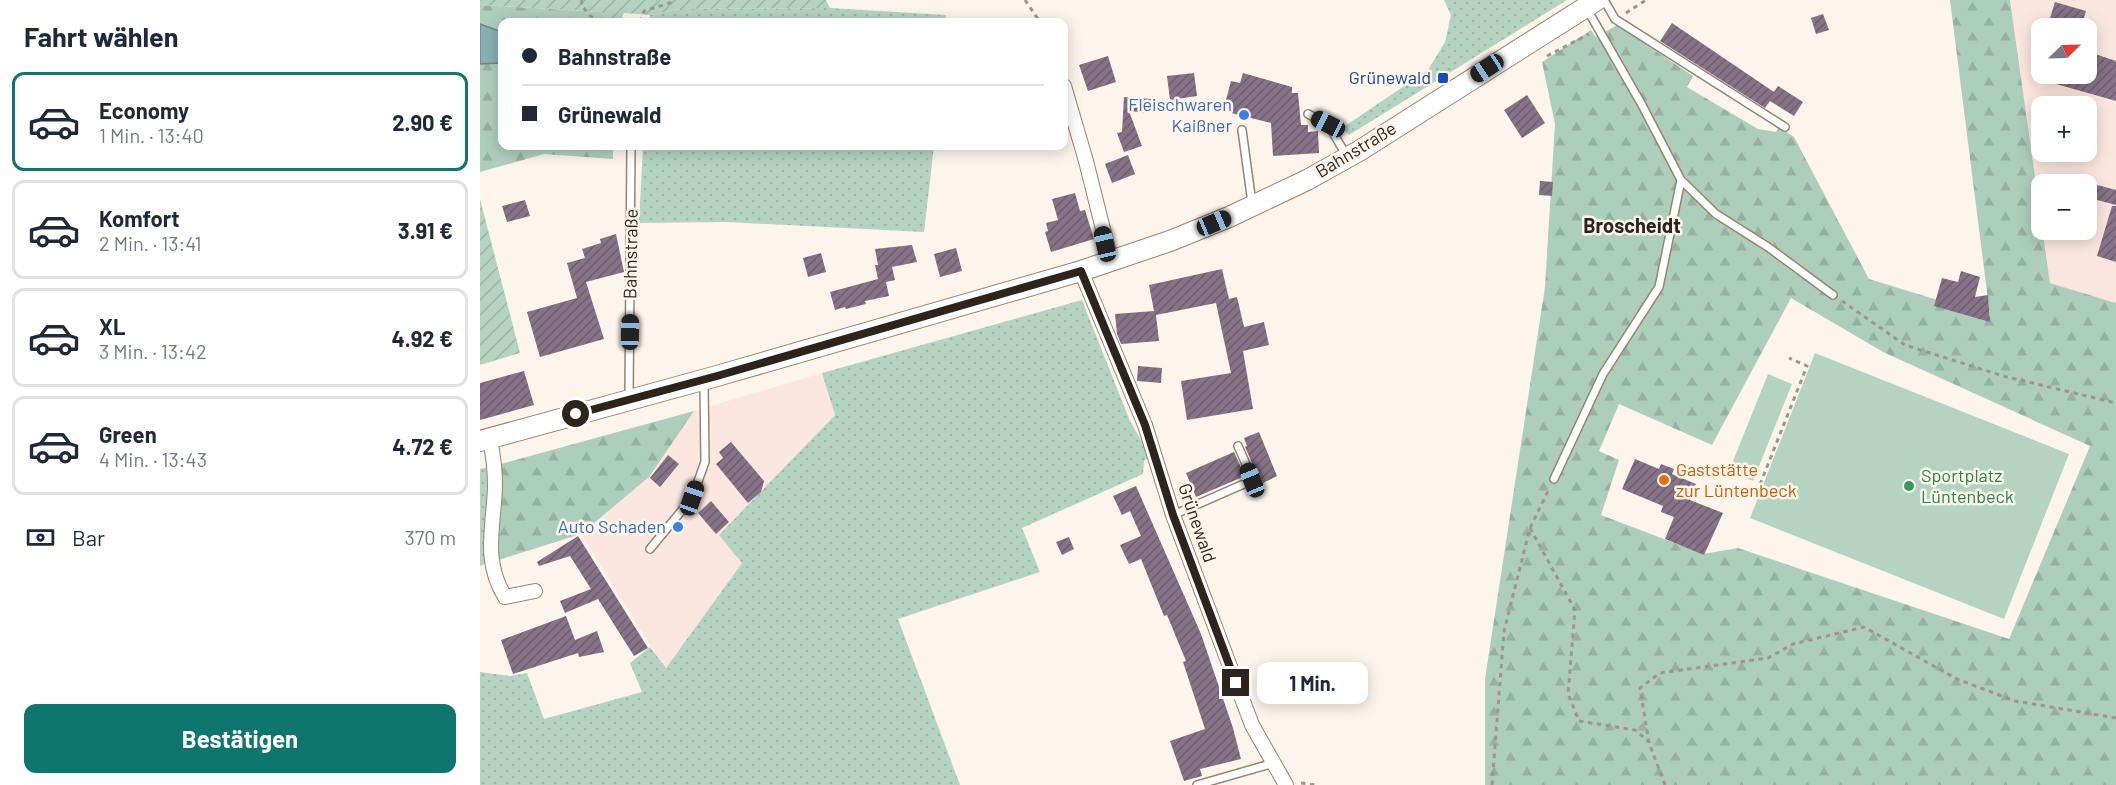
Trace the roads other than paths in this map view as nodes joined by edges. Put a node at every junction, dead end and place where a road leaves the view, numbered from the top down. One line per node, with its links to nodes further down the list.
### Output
1 (1604, 0): 5 (lane)
2 (1591, 4): 8 (main road, Bahnstraße); 9 (lane, Bahnstraße)
3 (1068, 100): 11 (street)
4 (1308, 114): 8 (lane)
5 (1785, 127)
6 (1242, 130): 10 (lane)
7 (631, 150): 15 (lane, Bahnstraße)
8 (1348, 157): 10 (main road, Bahnstraße)
9 (1681, 180): 13 (lane, Bahnstraße); 18 (lane)
10 (1252, 206): 11 (main road, Bahnstraße)
11 (1111, 261): 12 (main road, Bahnstraße)
12 (1081, 271): 14 (main road, Bahnstraße); 19 (street, Grünewald)
13 (1833, 295)
14 (704, 380): 15 (main road, Bahnstraße); 20 (lane)
15 (629, 399): 16 (main road, Bahnstraße)
16 (485, 440): 21 (street, Bahnstraße)
17 (1238, 446): 19 (lane)
18 (1554, 479)
19 (1173, 515): 22 (street, Grünewald)
20 (650, 549)
21 (535, 591)
22 (1274, 763): 23 (lane); 24 (street, Grünewald)
23 (1197, 785)
24 (1286, 785)

